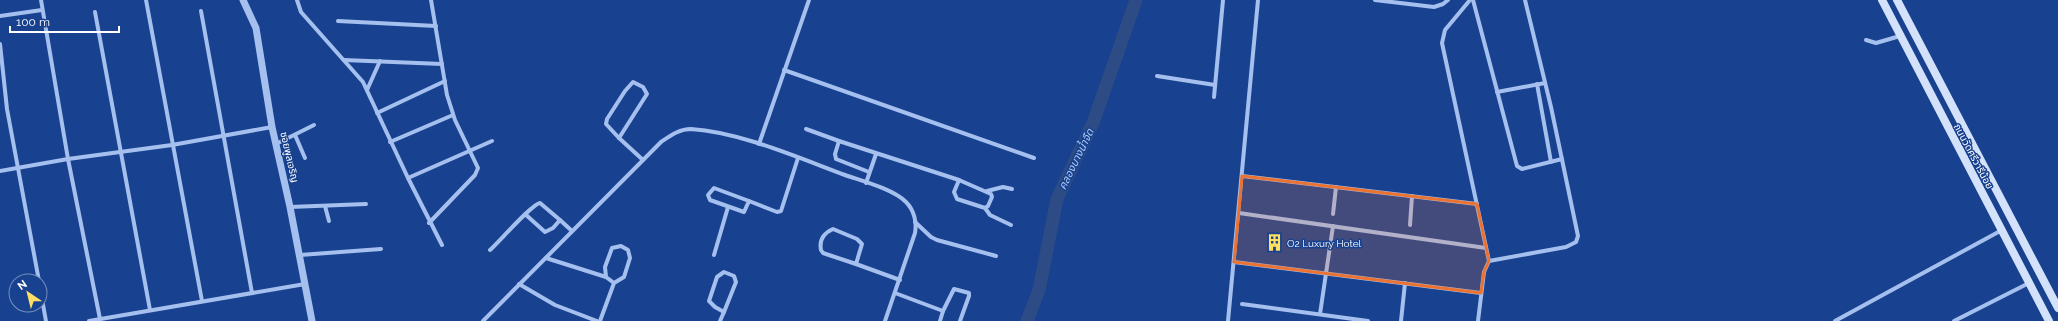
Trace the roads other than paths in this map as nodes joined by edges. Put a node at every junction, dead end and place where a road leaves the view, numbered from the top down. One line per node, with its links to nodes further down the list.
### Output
1 (40, 0): 16 (street)
2 (146, 0): 51 (street)
3 (243, 0): 41 (street, ซอยพูลเจริญ)
4 (297, 0): 26 (street)
5 (431, 0): 22 (street)
6 (809, 0): 29 (street)
7 (1223, 0): 34 (street)
8 (1258, 0): 65 (street)
9 (1375, 0): 10 (street)
10 (1448, 0)
11 (1470, 0): 75 (street)
12 (1473, 0): 36 (street)
13 (1525, 0): 32 (street)
14 (1882, 0): 23 (main road, ถนนวัดศรีวารีน้อย)
15 (1897, 0): 21 (main road, ถนนวัดศรีวารีน้อย)
16 (42, 10): 19 (street); 58 (street)
17 (201, 11): 44 (street)
18 (95, 12): 53 (street)
19 (0, 16)
20 (338, 22): 22 (street)
21 (1910, 22): 23 (main road); 117 (main road, ถนนวัดศรีวารีน้อย)
22 (436, 26): 28 (street)
23 (1899, 32): 24 (street); 90 (main road, ถนนวัดศรีวารีน้อย)
24 (1866, 40)
25 (0, 44): 62 (street)
26 (344, 60): 27 (street); 35 (street)
27 (380, 61): 28 (street); 35 (street)
28 (442, 64): 31 (street)
29 (784, 70): 50 (street); 57 (street)
30 (1157, 76): 34 (street)
31 (445, 81): 38 (street); 39 (street)
32 (1546, 83): 33 (street); 59 (street)
33 (1537, 84): 36 (street); 61 (street)
34 (1215, 85): 37 (street)
35 (367, 90): 38 (street)
36 (1497, 92): 61 (street)
37 (1214, 96)
38 (377, 112): 48 (street)
39 (453, 115): 48 (street); 52 (street)
40 (314, 125): 43 (street)
41 (272, 126): 44 (street); 49 (street, ซอยพูลเจริญ)
42 (806, 129): 47 (street)
43 (295, 135): 49 (street); 55 (street)
44 (223, 137): 51 (street); 112 (street)
45 (619, 138): 45 (street); 60 (street)
46 (492, 141): 52 (street)
47 (839, 141): 54 (street); 64 (street)
48 (390, 142): 66 (street)
49 (276, 144): 78 (street, ซอยพูลเจริญ)
50 (759, 144): 56 (street); 60 (street)
51 (172, 145): 53 (street); 115 (street)
52 (469, 150): 66 (street); 86 (street)
53 (120, 152): 58 (street); 118 (street)
54 (876, 154): 64 (street); 67 (street)
55 (306, 158)
56 (798, 158): 68 (street); 73 (street)
57 (1034, 158)
58 (68, 159): 62 (street); 122 (street)
59 (1562, 159): 61 (street); 100 (street)
60 (643, 160): 91 (street)
61 (1551, 162)
62 (17, 168): 63 (street); 103 (street)
63 (0, 171)
64 (869, 172): 68 (street)
65 (1242, 176): 69 (street); 80 (street)
66 (408, 178): 86 (street)
67 (958, 180): 71 (street); 79 (street)
68 (866, 183): 85 (street)
69 (1336, 187): 72 (street); 82 (street)
70 (1012, 189): 71 (street)
71 (986, 191): 79 (street)
72 (1412, 196): 75 (street); 87 (street)
73 (750, 201): 77 (street); 77 (street)
74 (366, 204): 76 (street)
75 (1477, 204): 93 (street)
76 (325, 206): 78 (street); 84 (street)
77 (728, 207): 97 (street)
78 (290, 208): 96 (street, ซอยพูลเจริญ)
79 (985, 208): 88 (street)
80 (1239, 212): 89 (street); 101 (street)
81 (525, 214): 83 (street); 83 (street); 95 (street)
82 (1334, 214)
83 (560, 220): 91 (street)
84 (329, 221)
85 (915, 222): 98 (street); 106 (street)
86 (429, 223): 92 (street)
87 (1410, 225)
88 (1011, 226)
89 (1333, 226): 93 (street); 104 (street)
90 (2002, 230): 109 (main road, ถนนวัดศรีวารีน้อย); 136 (street)
91 (572, 231): 99 (street)
92 (442, 245)
93 (1486, 248): 100 (street)
94 (381, 249): 96 (street)
95 (490, 250)
96 (300, 255): 110 (street, ซอยพูลเจริญ)
97 (714, 255)
98 (996, 256)
99 (546, 258): 105 (street); 111 (street)
100 (1489, 261): 114 (street)
101 (1234, 262): 104 (street); 132 (street)
102 (856, 264): 102 (street); 106 (street)
103 (37, 273)
104 (1325, 274): 108 (street); 121 (street)
105 (606, 277): 107 (street); 107 (street)
106 (900, 280): 113 (street)
107 (614, 283): 127 (street)
108 (1405, 283): 114 (street); 134 (street)
109 (2029, 283): 137 (street); 138 (main road, ถนนวัดศรีวารีน้อย)
110 (305, 284): 112 (street); 124 (street, ซอยพูลเจริญ)
111 (520, 284): 125 (street); 126 (street)
112 (252, 293): 115 (street)
113 (895, 293): 119 (street); 129 (street)
114 (1481, 293): 135 (street)
115 (202, 302): 118 (street)
116 (1242, 304): 121 (street)
117 (2058, 308)
118 (150, 310): 122 (street)
119 (943, 311): 130 (street); 131 (street)
120 (724, 312): 120 (street); 128 (street)
121 (1320, 314): 133 (street)
122 (100, 319): 123 (street)
123 (89, 321)
124 (312, 321)
125 (483, 321)
126 (597, 321)
127 (600, 321)
128 (720, 321)
129 (885, 321)
130 (940, 321)
131 (960, 321)
132 (1228, 321)
133 (1368, 321)
134 (1401, 321)
135 (1478, 321)
136 (1835, 321)
137 (1954, 321)
138 (2049, 321)

